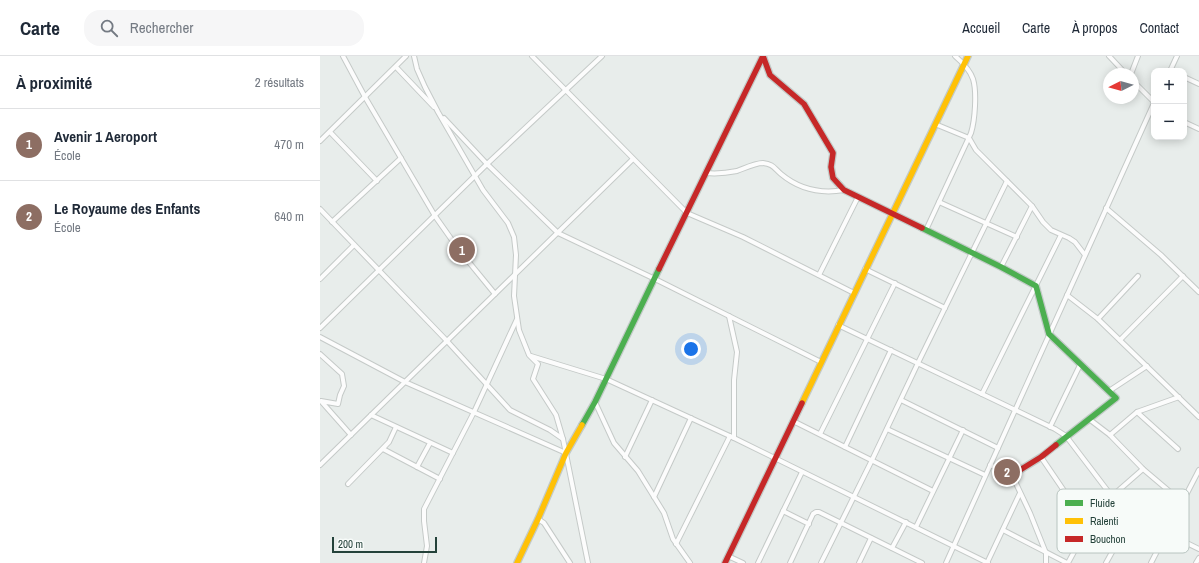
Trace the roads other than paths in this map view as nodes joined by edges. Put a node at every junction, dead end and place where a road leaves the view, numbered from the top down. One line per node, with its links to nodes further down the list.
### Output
1 (343, 56): 21 (street)
2 (406, 56): 13 (street)
3 (414, 56): 24 (street)
4 (532, 56): 20 (street)
5 (602, 56): 20 (street)
6 (763, 56): 34 (street); 38 (street)
7 (955, 56): 12 (street)
8 (968, 56): 12 (street)
9 (1109, 56): 14 (street)
10 (1138, 56): 15 (street)
11 (1177, 56): 16 (street)
12 (964, 65): 26 (street); 29 (street)
13 (396, 67): 21 (street); 24 (street)
14 (1120, 68)
15 (1133, 68)
16 (1171, 68)
17 (1187, 78): 18 (street)
18 (1199, 84)
19 (1139, 88): 22 (street)
20 (566, 90): 32 (street); 33 (street)
21 (365, 97): 28 (street); 31 (street)
22 (1153, 104)
23 (1151, 111): 42 (street)
24 (438, 112): 33 (street); 35 (street)
25 (1187, 123): 27 (street)
26 (935, 124): 29 (street); 45 (street)
27 (1199, 129)
28 (330, 132): 30 (street); 36 (street)
29 (969, 138): 37 (street); 40 (street)
30 (320, 141)
31 (401, 158): 36 (street); 46 (street)
32 (633, 159): 44 (street); 50 (street)
33 (487, 164): 35 (street); 50 (street)
34 (706, 173): 38 (street); 44 (street)
35 (476, 176): 46 (street); 59 (street)
36 (377, 181): 47 (street)
37 (1007, 182): 41 (street); 48 (street)
38 (844, 190): 39 (street)
39 (858, 197): 45 (street); 60 (street)
40 (939, 202): 48 (street); 49 (street)
41 (1032, 206): 51 (street); 52 (street)
42 (1106, 208): 55 (street); 62 (street)
43 (320, 209): 47 (street)
44 (687, 213): 60 (street); 64 (street)
45 (892, 214): 49 (street); 57 (street)
46 (435, 216): 58 (street); 69 (street)
47 (332, 222): 53 (street)
48 (986, 223): 52 (street); 54 (street)
49 (926, 230): 54 (street)
50 (558, 233): 59 (street); 64 (street)
51 (1061, 235): 55 (street); 66 (street)
52 (1017, 237): 56 (street)
53 (354, 245): 58 (street); 63 (street)
54 (972, 253): 56 (street); 71 (street)
55 (1085, 255): 70 (street)
56 (1001, 267): 66 (street)
57 (866, 269): 65 (street); 68 (street)
58 (379, 271): 76 (street); 81 (street)
59 (516, 273): 69 (street); 73 (street)
60 (819, 275): 68 (street)
61 (1138, 276): 74 (street)
62 (1183, 276): 67 (street); 80 (street)
63 (320, 279)
64 (655, 279): 72 (street); 89 (street)
65 (895, 283): 71 (street); 79 (street)
66 (1036, 286): 77 (street); 93 (street)
67 (1199, 292)
68 (854, 293): 75 (street)
69 (495, 294): 81 (street)
70 (1067, 295): 74 (street); 77 (street)
71 (945, 308): 86 (street)
72 (729, 316): 85 (street); 115 (street)
73 (517, 319): 84 (street); 91 (street)
74 (1098, 319): 80 (street)
75 (838, 325): 79 (street); 85 (street)
76 (320, 328)
77 (1049, 334): 87 (street); 98 (street)
78 (320, 337): 90 (street)
79 (867, 339): 82 (street); 110 (street)
80 (1120, 340): 88 (street)
81 (447, 341): 90 (street); 91 (street)
82 (891, 350): 86 (street); 118 (street)
83 (320, 354): 111 (street)
84 (529, 355): 89 (street); 116 (street)
85 (821, 362): 105 (street)
86 (918, 363): 93 (street); 96 (street)
87 (1080, 365): 92 (street); 107 (street)
88 (1147, 366): 92 (street); 94 (street)
89 (606, 379): 95 (street); 97 (street)
90 (405, 382): 99 (street); 101 (street)
91 (486, 386): 99 (street); 116 (street)
92 (1109, 391): 104 (street)
93 (982, 394): 98 (street)
94 (1179, 397): 100 (street); 102 (street)
95 (652, 400): 103 (street); 124 (street)
96 (901, 400): 108 (street); 109 (street)
97 (595, 402): 123 (street); 124 (street)
98 (1015, 410): 107 (street); 119 (street)
99 (474, 412): 122 (street); 123 (street)
100 (1137, 412): 112 (street); 121 (street)
101 (372, 415): 106 (street); 111 (street)
102 (1199, 416)
103 (691, 418): 113 (street); 146 (street)
104 (1090, 419): 112 (street); 114 (street)
105 (793, 420): 110 (street); 126 (street)
106 (396, 427): 117 (street); 120 (street)
107 (1050, 427): 114 (street)
108 (887, 429): 127 (street); 128 (street)
109 (963, 430): 119 (street); 127 (street)
110 (820, 434): 118 (street)
111 (351, 435): 129 (street)
112 (1110, 435): 132 (street)
113 (730, 436): 115 (street); 156 (street)
114 (1066, 436): 125 (street); 140 (street)
115 (734, 438): 126 (street)
116 (563, 439): 123 (street)
117 (430, 442): 122 (street); 131 (street)
118 (845, 447): 128 (street)
119 (998, 448): 130 (street)
120 (383, 449): 131 (street); 138 (street)
121 (1178, 449)
122 (453, 453): 137 (street)
123 (566, 454): 149 (street); 171 (street)
124 (625, 457): 146 (street)
125 (1041, 457): 136 (street); 139 (street)
126 (775, 458): 134 (street); 165 (street)
127 (949, 459): 135 (street); 144 (street)
128 (872, 460): 144 (street); 147 (street)
129 (320, 465)
130 (990, 465): 135 (street); 136 (street)
131 (417, 467): 137 (street)
132 (1143, 469): 141 (street); 142 (street)
133 (1199, 470): 143 (street)
134 (802, 472): 147 (street); 148 (street)
135 (985, 475): 158 (street)
136 (1012, 475): 145 (street)
137 (440, 479): 168 (street)
138 (348, 484)
139 (1063, 489)
140 (1106, 489)
141 (1119, 489)
142 (1167, 489)
143 (1189, 489)
144 (933, 491): 153 (street)
145 (1020, 493): 154 (street); 161 (street)
146 (654, 497): 156 (street)
147 (854, 498): 150 (street); 151 (street)
148 (783, 511): 152 (street); 174 (street)
149 (538, 519): 169 (street); 170 (street)
150 (906, 522): 153 (street); 159 (street)
151 (841, 523): 152 (street); 155 (street); 176 (street)
152 (809, 524): 175 (street)
153 (916, 527): 158 (street)
154 (1003, 530): 161 (street); 180 (street)
155 (871, 538): 159 (street); 177 (street)
156 (676, 544): 167 (street)
157 (1189, 544): 160 (street)
158 (953, 546): 179 (street); 180 (street)
159 (892, 548): 178 (street)
160 (1199, 549)
161 (1046, 553): 181 (street); 182 (street)
162 (1073, 553): 182 (street)
163 (1112, 553): 183 (street)
164 (1156, 553): 184 (street)
165 (728, 556): 172 (street); 173 (street)
166 (1199, 558): 185 (street)
167 (688, 562)
168 (424, 563)
169 (517, 563)
170 (570, 563)
171 (588, 563)
172 (725, 563)
173 (743, 563)
174 (758, 563)
175 (790, 563)
176 (821, 563)
177 (860, 563)
178 (922, 563)
179 (946, 563)
180 (988, 563)
181 (1046, 563)
182 (1068, 563)
183 (1106, 563)
184 (1151, 563)
185 (1196, 563)

